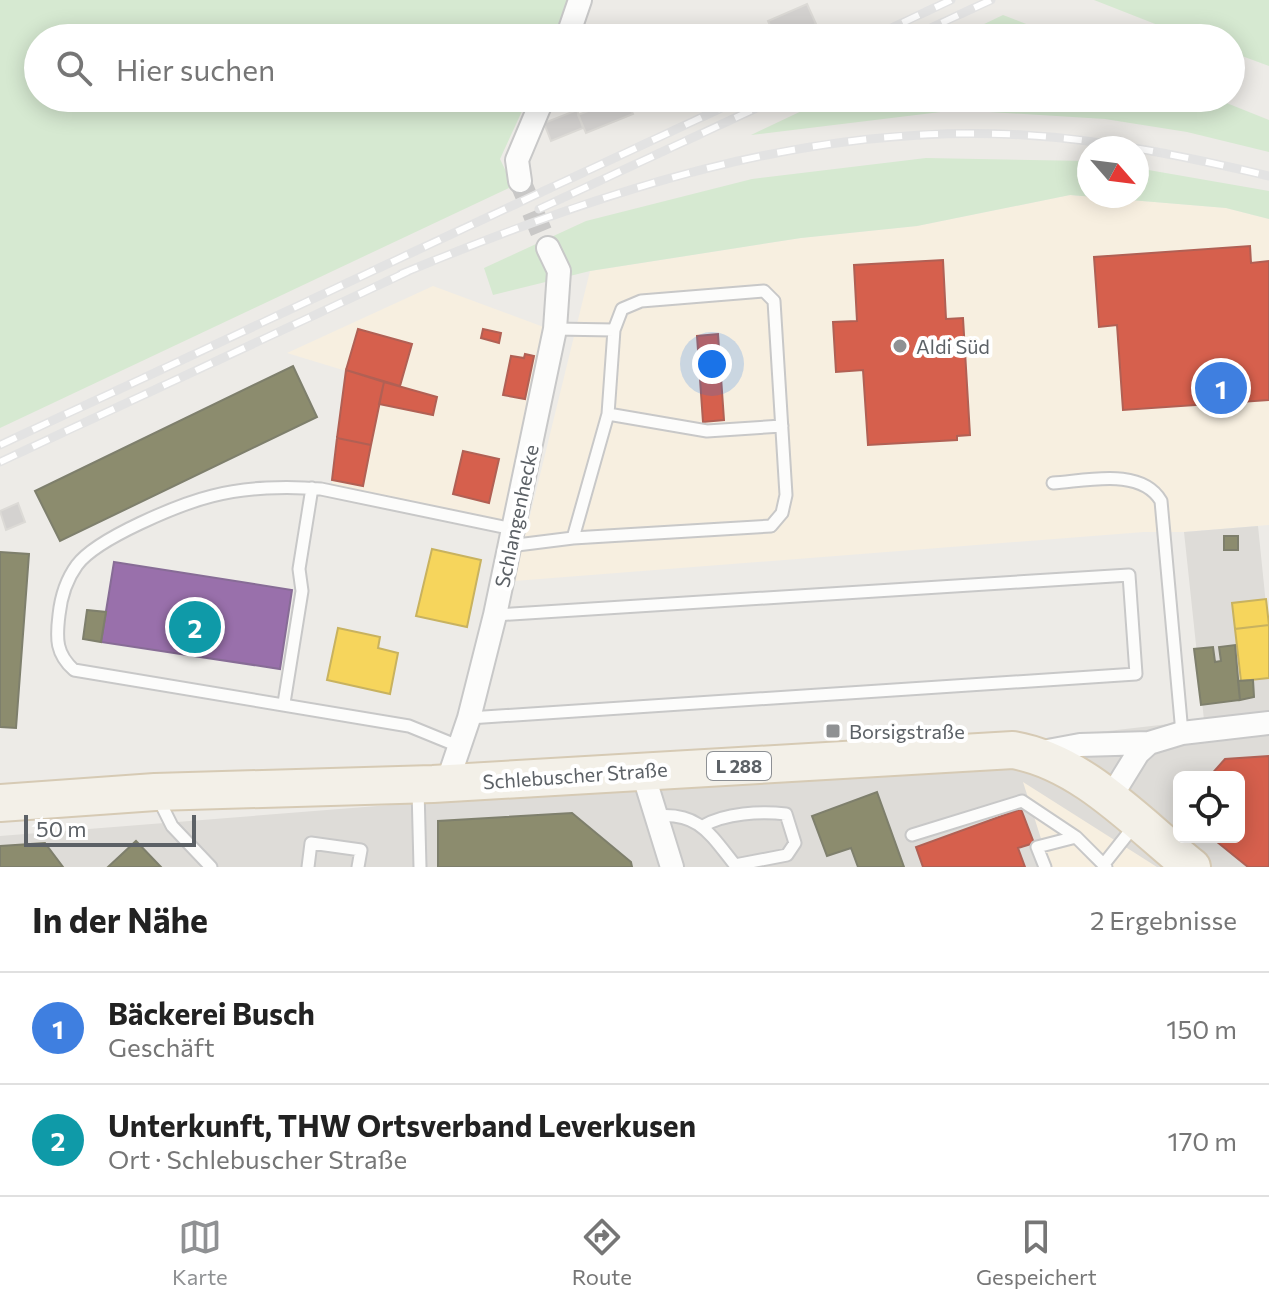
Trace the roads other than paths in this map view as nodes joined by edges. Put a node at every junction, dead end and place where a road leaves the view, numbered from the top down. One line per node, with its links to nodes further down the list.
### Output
1 (580, 0): 2 (street)
2 (572, 24)
3 (537, 112): 4 (street)
4 (520, 181)
5 (548, 248): 6 (street, Schlangenhecke)
6 (555, 329): 7 (lane); 12 (street, Schlangenhecke)
7 (614, 330): 8 (lane); 9 (lane)
8 (608, 414): 9 (lane); 13 (lane)
9 (782, 426): 13 (lane)
10 (1053, 483): 18 (lane)
11 (312, 488): 12 (lane); 15 (lane); 15 (lane)
12 (511, 538): 13 (lane); 14 (street, Schlangenhecke)
13 (573, 538)
14 (495, 615): 16 (street, Schlangenhecke); 16 (lane)
15 (284, 703): 20 (lane)
16 (469, 718): 20 (street, Schlangenhecke)
17 (1269, 723): 18 (street, Schlebuscher Straße)
18 (1182, 733): 19 (street, Schlebuscher Straße)
19 (1149, 743): 21 (street, Schlebuscher Straße); 25 (street)
20 (458, 746): 23 (street, Schlangenhecke)
21 (1032, 754): 22 (main road, Schlebuscher Straße / L 288); 25 (main road, L 288)
22 (642, 770): 23 (main road, Schlebuscher Straße / L 288); 27 (street)
23 (432, 784): 24 (main road, Schlebuscher Straße / L 288); 36 (lane)
24 (155, 792): 26 (main road, Schlebuscher Straße / L 288); 33 (lane)
25 (1109, 800): 28 (main road, L 288)
26 (0, 803)
27 (656, 816): 29 (lane); 37 (street)
28 (1137, 822): 32 (lane); 39 (main road, L 288)
29 (703, 826): 29 (lane)
30 (912, 835): 31 (lane)
31 (1076, 837): 32 (lane); 38 (lane)
32 (1105, 866)
33 (211, 867)
34 (308, 867): 35 (lane)
35 (358, 867)
36 (420, 867)
37 (672, 867)
38 (1045, 867)
39 (1192, 867)

